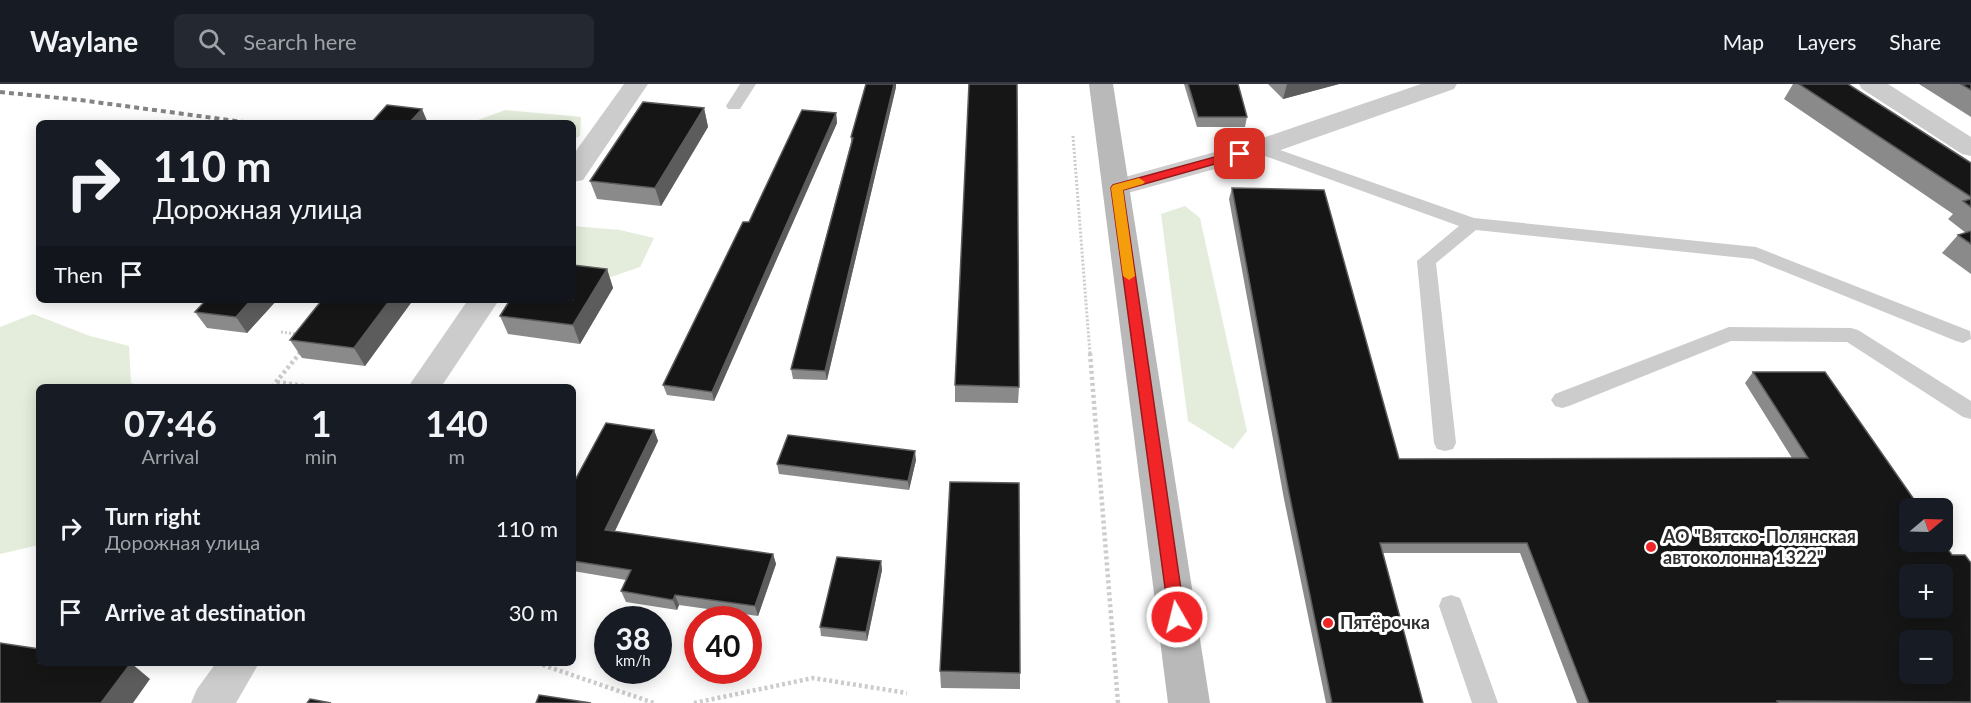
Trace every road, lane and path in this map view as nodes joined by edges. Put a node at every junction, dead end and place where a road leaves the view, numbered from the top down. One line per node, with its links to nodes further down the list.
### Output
1 (636, 84): 10 (street)
2 (748, 84): 6 (lane)
3 (1101, 84): 11 (street)
4 (1445, 84): 8 (street)
5 (1871, 84): 9 (street)
6 (734, 106)
7 (1073, 132): 31 (path)
8 (1260, 148): 11 (street); 12 (lane)
9 (1971, 148)
10 (576, 170)
11 (1117, 188): 32 (street)
12 (1472, 224): 16 (lane); 23 (lane)
13 (482, 303): 20 (street)
14 (281, 332): 15 (path)
15 (302, 335)
16 (1963, 336)
17 (306, 345): 18 (path)
18 (276, 382): 19 (path)
19 (290, 384)
20 (426, 384)
21 (1562, 400): 22 (lane)
22 (1971, 411)
23 (1445, 443)
24 (1451, 606): 33 (lane)
25 (237, 666): 28 (street)
26 (546, 666): 29 (path)
27 (907, 693): 30 (path)
28 (212, 703)
29 (654, 703)
30 (694, 703)
31 (1118, 703)
32 (1189, 703)
33 (1485, 703)

